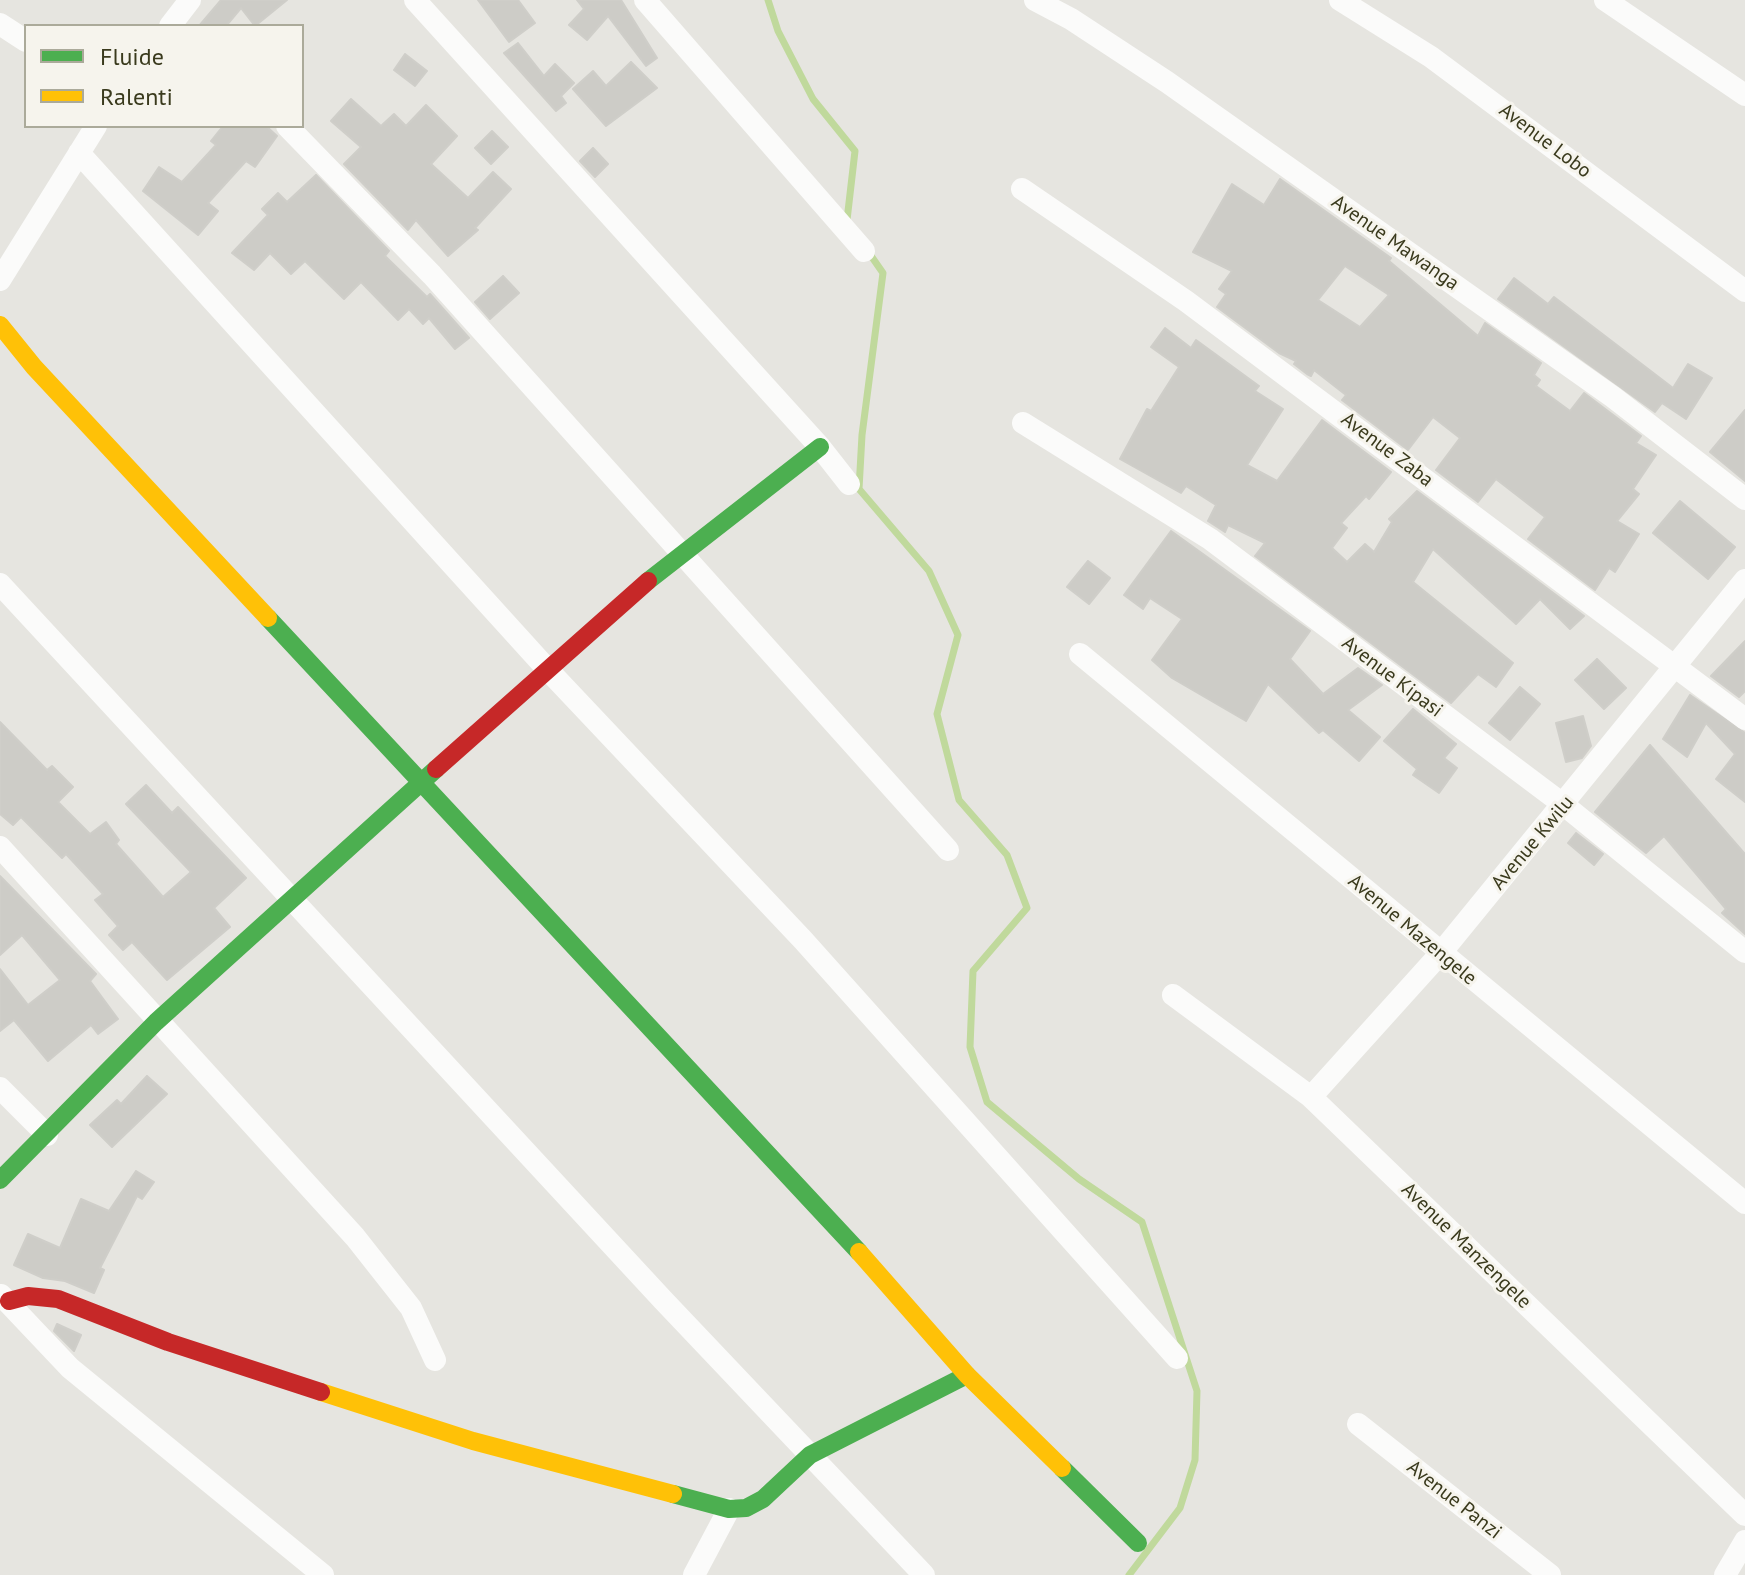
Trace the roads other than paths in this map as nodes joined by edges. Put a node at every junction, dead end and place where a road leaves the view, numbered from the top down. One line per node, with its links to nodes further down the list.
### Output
1 (415, 0): 18 (street)
2 (645, 0): 13 (street)
3 (1035, 0): 20 (street, Avenue Mawanga)
4 (1340, 0): 15 (street, Avenue Lobo)
5 (1605, 0): 8 (street)
6 (0, 24): 7 (street)
7 (24, 40)
8 (1745, 95)
9 (95, 128): 11 (street)
10 (289, 128): 21 (street)
11 (79, 153): 14 (street); 26 (street)
12 (1022, 189): 25 (street, Avenue Zaba)
13 (864, 251)
14 (2, 274)
15 (1745, 291)
16 (0, 325): 28 (street)
17 (1023, 423): 29 (street, Avenue Kipasi)
18 (820, 447): 19 (street); 21 (street)
19 (849, 484)
20 (1745, 499)
21 (679, 553): 26 (street); 31 (street)
22 (1745, 580): 25 (street, Avenue Kwilu)
23 (0, 584): 32 (street)
24 (1080, 654): 34 (street, Avenue Mazengele)
25 (1676, 665): 27 (street, Avenue Zaba); 29 (street, Avenue Kwilu)
26 (548, 670): 28 (street); 43 (street)
27 (1745, 719)
28 (421, 783): 32 (street); 45 (street)
29 (1564, 805): 33 (street, Avenue Kipasi); 34 (street, Avenue Kwilu)
30 (0, 847): 36 (street)
31 (948, 850)
32 (291, 898): 36 (street); 47 (street)
33 (1745, 952)
34 (1440, 954): 38 (street, Avenue Kwilu); 41 (street, Avenue Mazengele)
35 (1173, 995): 38 (street, Avenue Manzengele)
36 (156, 1022): 39 (street); 44 (street)
37 (0, 1088): 39 (street)
38 (1311, 1097): 49 (street, Avenue Manzengele)
39 (47, 1135): 40 (street)
40 (0, 1180)
41 (1745, 1203)
42 (4, 1298): 48 (street); 52 (street)
43 (1177, 1358)
44 (435, 1360)
45 (967, 1375): 47 (street); 51 (street)
46 (1358, 1424): 55 (street, Avenue Panzi)
47 (810, 1455): 48 (street); 54 (street)
48 (729, 1509): 53 (street)
49 (1745, 1515)
50 (1745, 1541): 56 (street)
51 (1138, 1543)
52 (323, 1575)
53 (694, 1575)
54 (924, 1575)
55 (1550, 1575)
56 (1725, 1575)

